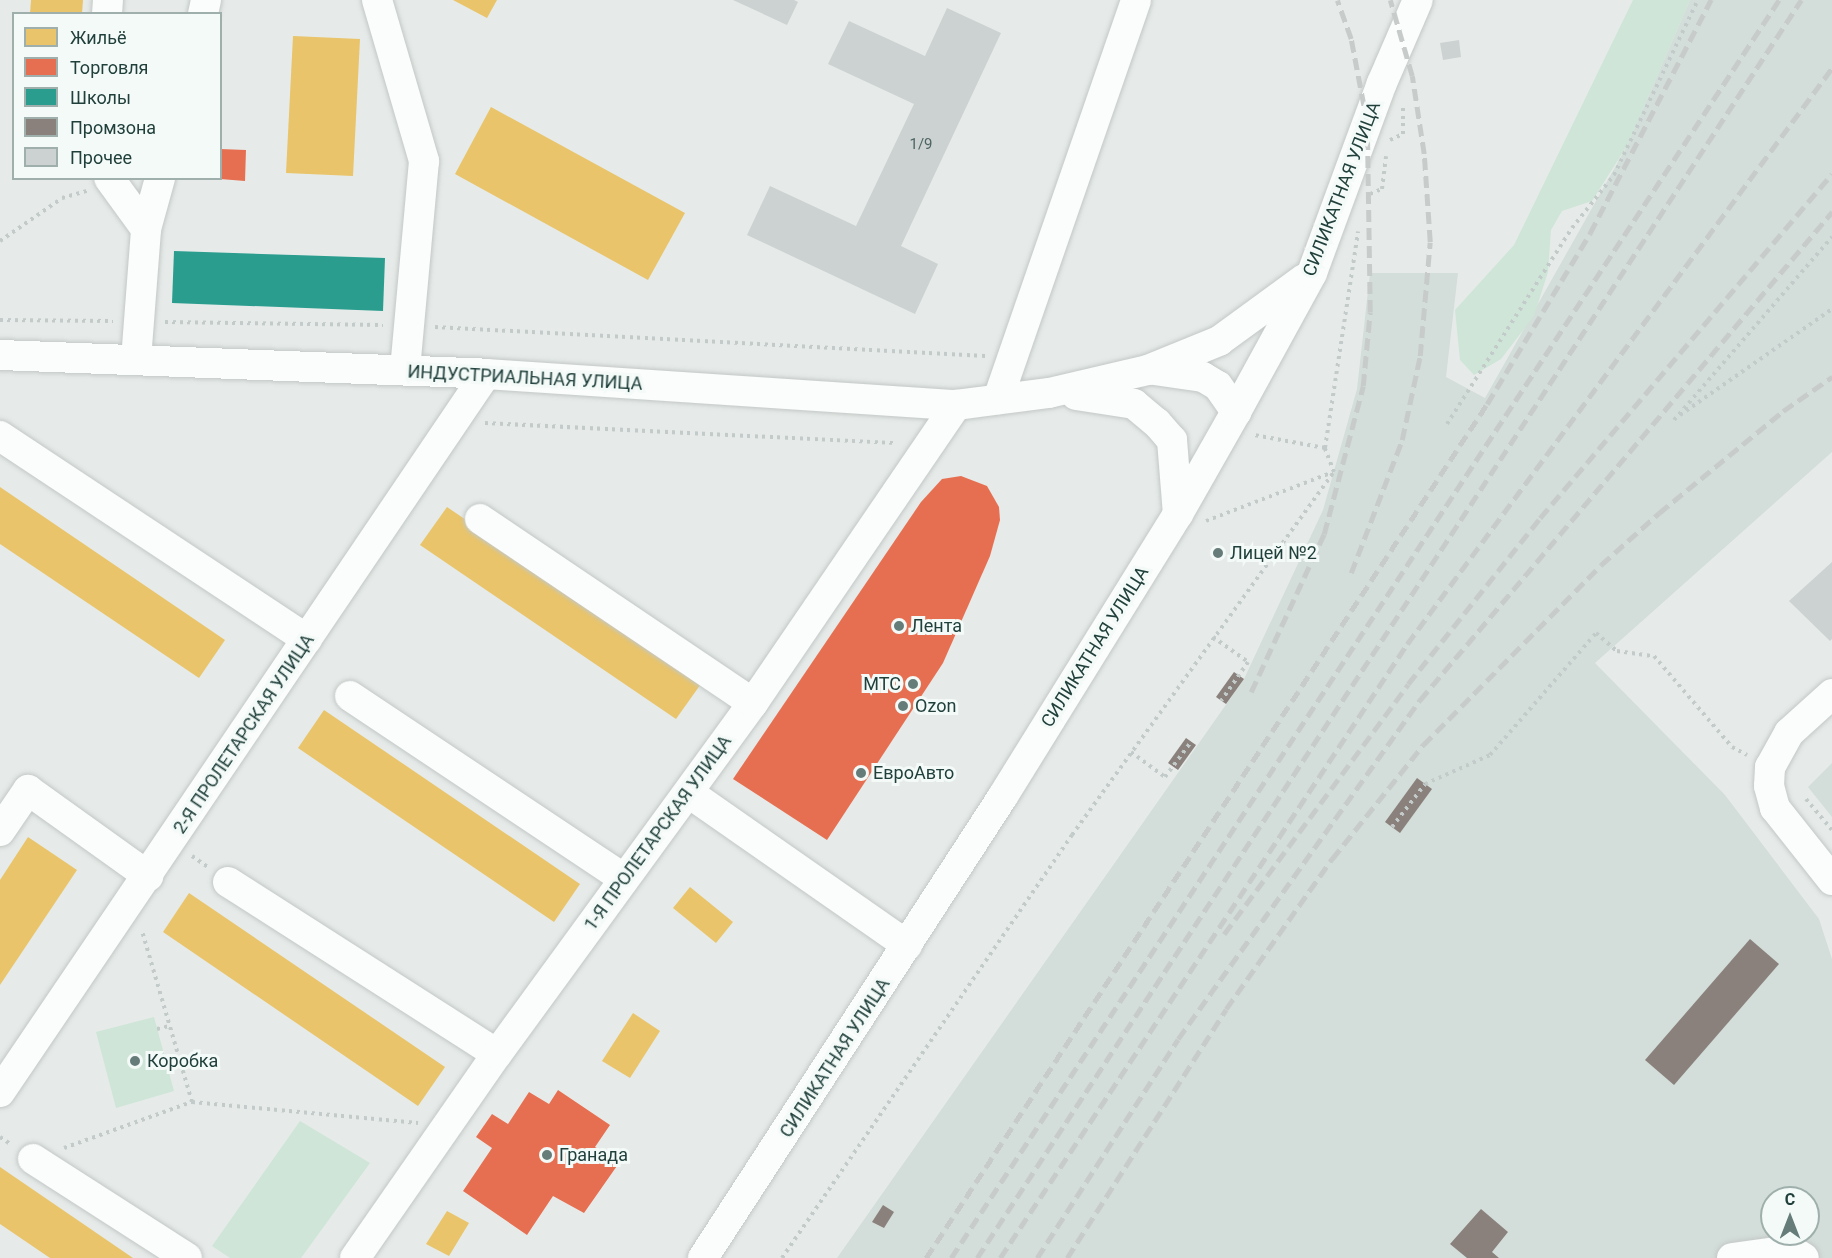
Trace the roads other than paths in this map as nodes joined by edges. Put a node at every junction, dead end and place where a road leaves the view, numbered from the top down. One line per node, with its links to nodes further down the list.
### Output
1 (377, 0): 10 (street)
2 (1136, 0): 14 (street)
3 (1418, 0): 7 (street, СИЛИКАТНАЯ УЛИЦА)
4 (159, 180): 6 (street)
5 (111, 181): 6 (street)
6 (146, 229): 9 (street)
7 (1312, 273): 11 (street, ИНДУСТРИАЛЬНАЯ УЛИЦА); 16 (street, СИЛИКАТНАЯ УЛИЦА)
8 (0, 355): 9 (street, ИНДУСТРИАЛЬНАЯ УЛИЦА)
9 (136, 360): 10 (street, ИНДУСТРИАЛЬНАЯ УЛИЦА)
10 (405, 370): 12 (street, ИНДУСТРИАЛЬНАЯ УЛИЦА)
11 (1148, 370): 13 (street, ИНДУСТРИАЛЬНАЯ УЛИЦА); 16 (street, ИНДУСТРИАЛЬНАЯ УЛИЦА)
12 (486, 374): 15 (street, ИНДУСТРИАЛЬНАЯ УЛИЦА); 20 (street, 2-Я ПРОЛЕТАРСКАЯ УЛИЦА)
13 (1049, 393): 14 (street, ИНДУСТРИАЛЬНАЯ УЛИЦА); 18 (street, ИНДУСТРИАЛЬНАЯ УЛИЦА)
14 (998, 399): 15 (street, ИНДУСТРИАЛЬНАЯ УЛИЦА)
15 (956, 405): 23 (street, 1-Я ПРОЛЕТАРСКАЯ УЛИЦА)
16 (1243, 423): 18 (street, СИЛИКАТНАЯ УЛИЦА)
17 (0, 436): 20 (street)
18 (1191, 514): 30 (street, СИЛИКАТНАЯ УЛИЦА)
19 (480, 519): 23 (street)
20 (307, 639): 26 (street, 2-Я ПРОЛЕТАРСКАЯ УЛИЦА)
21 (1832, 694): 28 (street)
22 (350, 696): 27 (street)
23 (753, 703): 24 (street, 1-Я ПРОЛЕТАРСКАЯ УЛИЦА)
24 (689, 793): 27 (street, 1-Я ПРОЛЕТАРСКАЯ УЛИЦА); 30 (street)
25 (0, 831): 26 (street)
26 (148, 876): 32 (street, 2-Я ПРОЛЕТАРСКАЯ УЛИЦА)
27 (624, 878): 31 (street, 1-Я ПРОЛЕТАРСКАЯ УЛИЦА)
28 (1832, 880)
29 (228, 882): 31 (street)
30 (908, 945): 36 (street, СИЛИКАТНАЯ УЛИЦА)
31 (497, 1054): 35 (street, 1-Я ПРОЛЕТАРСКАЯ УЛИЦА)
32 (0, 1092)
33 (33, 1159): 34 (street)
34 (187, 1258)
35 (355, 1258)
36 (703, 1258)
37 (1732, 1258): 38 (street)
38 (1804, 1258)

